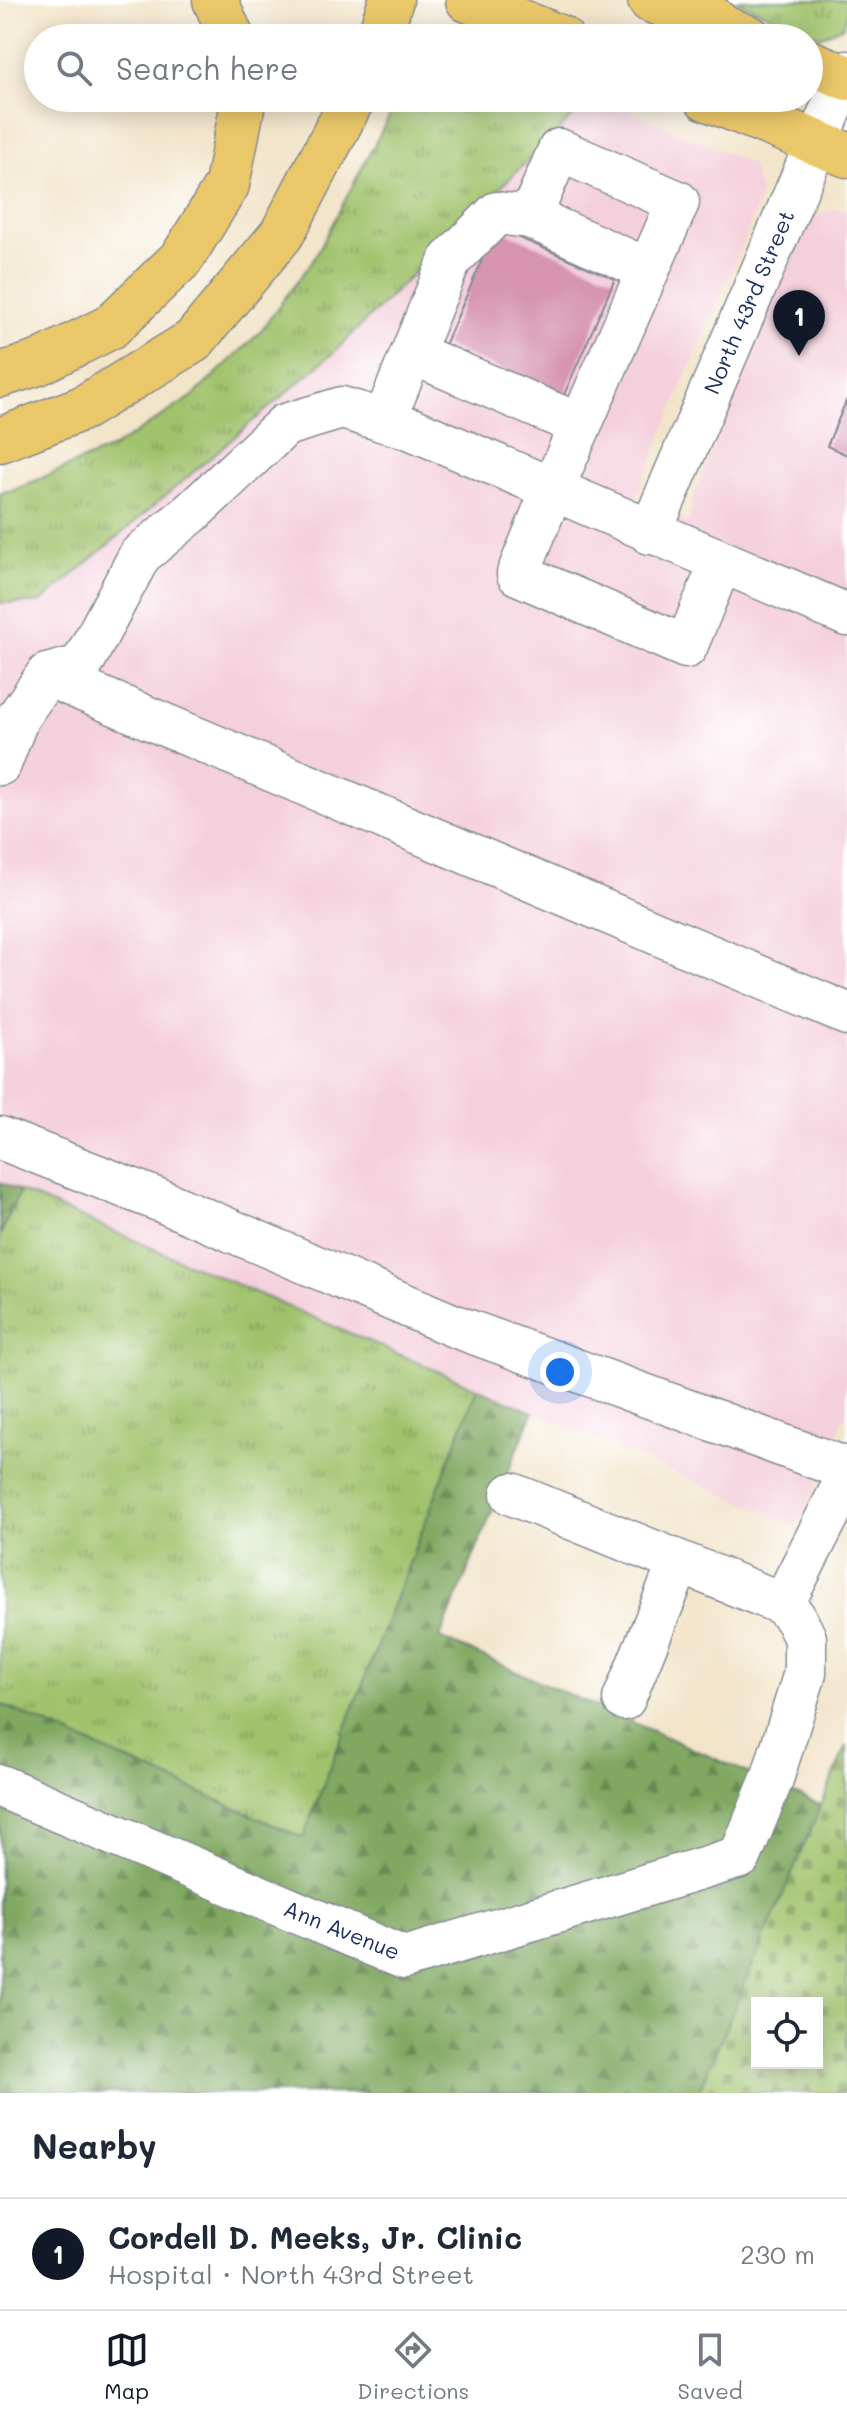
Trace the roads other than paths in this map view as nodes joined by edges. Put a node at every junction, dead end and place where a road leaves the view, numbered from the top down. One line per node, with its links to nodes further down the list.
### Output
1 (215, 0): 6 (main road)
2 (391, 0): 7 (main road)
3 (468, 0): 8 (main road)
4 (650, 0): 5 (main road)
5 (722, 22)
6 (226, 24)
7 (383, 24)
8 (527, 24)
9 (837, 72): 13 (street, North 43rd Street)
10 (241, 112): 17 (main road)
11 (346, 112): 20 (main road)
12 (741, 112): 13 (main road)
13 (832, 149): 22 (street, North 43rd Street)
14 (530, 217): 15 (street); 15 (street); 16 (street)
15 (647, 269): 19 (street)
16 (412, 353): 18 (street); 19 (street)
17 (0, 375)
18 (384, 421): 21 (street); 25 (street)
19 (580, 425): 21 (street)
20 (0, 440)
21 (552, 490): 22 (street); 23 (street)
22 (650, 533): 23 (street)
23 (721, 562): 24 (street)
24 (847, 615)
25 (47, 675): 26 (street); 27 (street)
26 (0, 764)
27 (847, 1014)
28 (0, 1138): 29 (street)
29 (847, 1469)
30 (847, 1478): 33 (street)
31 (512, 1494): 32 (street)
32 (679, 1563): 33 (street); 34 (street)
33 (783, 1604): 35 (street, Ann Avenue)
34 (624, 1699)
35 (0, 1786)

